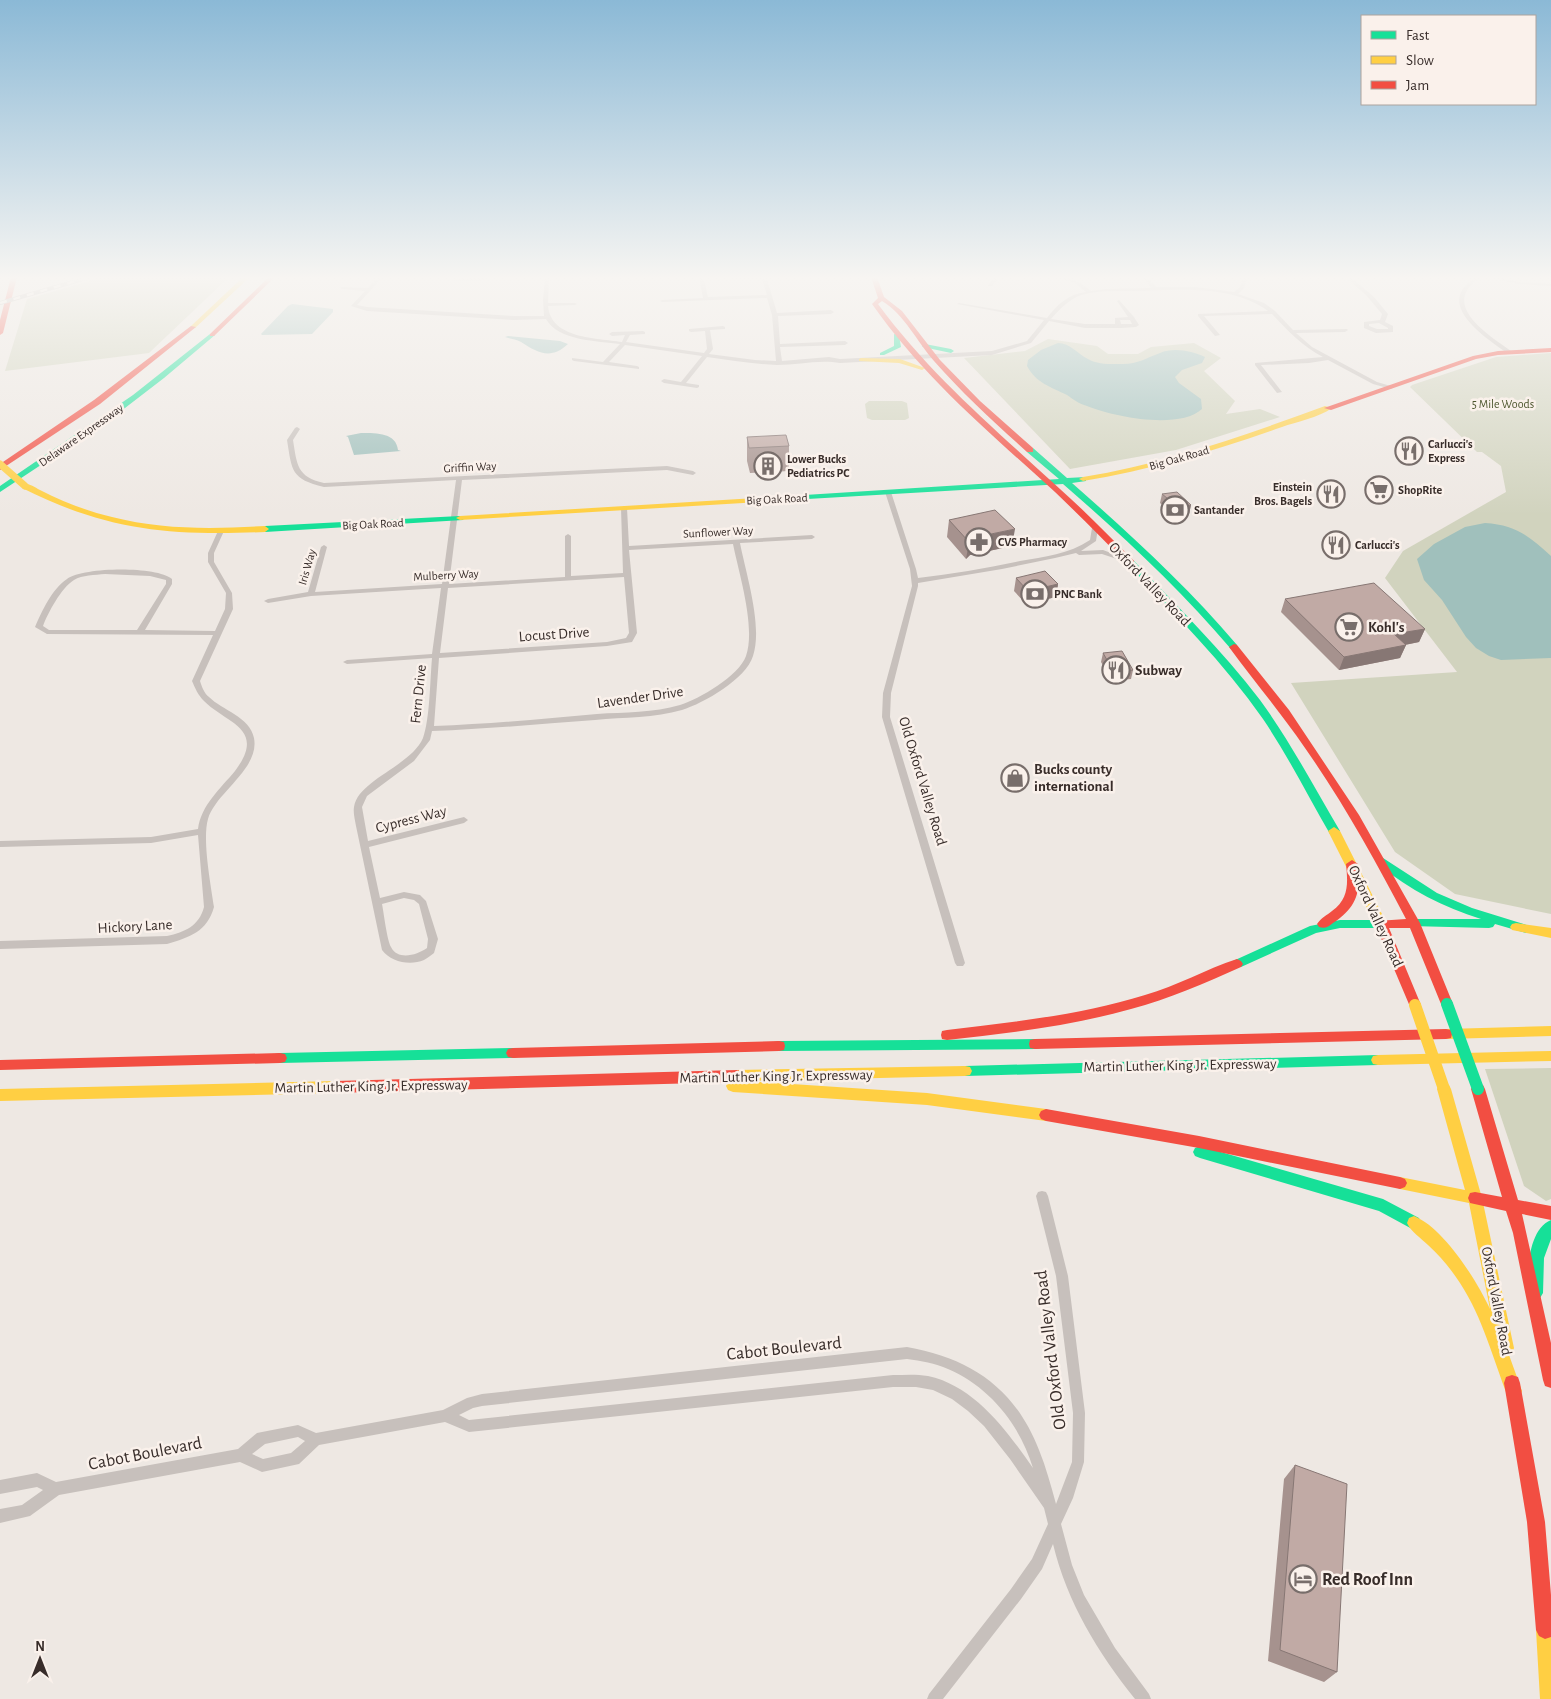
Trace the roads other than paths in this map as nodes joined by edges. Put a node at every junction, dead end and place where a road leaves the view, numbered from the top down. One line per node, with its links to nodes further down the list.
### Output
1 (157, 356): 28 (main road, Delaware Expressway)
2 (184, 356): 33 (main road, Delaware Expressway)
3 (612, 356): 18 (street)
4 (703, 356): 22 (street)
5 (716, 356): 17 (street)
6 (778, 356): 17 (street)
7 (858, 356): 15 (street)
8 (899, 356): 16 (street)
9 (913, 356): 20 (main road, Oxford Valley Road)
10 (934, 356): 31 (main road, Oxford Valley Road)
11 (1326, 356): 13 (street)
12 (1480, 356): 24 (main road, Big Oak Road)
13 (1329, 358): 24 (street); 25 (street)
14 (574, 359): 18 (street)
15 (829, 359): 16 (street); 17 (street)
16 (861, 360): 20 (main road)
17 (778, 363)
18 (605, 364): 19 (street)
19 (637, 368)
20 (924, 368): 32 (main road, Oxford Valley Road)
21 (664, 381): 22 (street)
22 (682, 384): 23 (street)
23 (697, 386)
24 (1391, 387): 31 (main road, Big Oak Road)
25 (1280, 392)
26 (297, 429): 30 (street, Griffin Way)
27 (0, 464): 38 (main road, Big Oak Road, bridge)
28 (0, 468)
29 (694, 473): 30 (street, Griffin Way)
30 (458, 479): 36 (street)
31 (1067, 480): 32 (main road, Big Oak Road); 61 (main road, Oxford Valley Road)
32 (1049, 484): 34 (main road, Big Oak Road); 37 (main road, Oxford Valley Road)
33 (0, 490)
34 (888, 492): 35 (main road, Big Oak Road); 48 (street, Old Oxford Valley Road)
35 (624, 508): 36 (main road, Big Oak Road); 43 (street, Locust Drive)
36 (454, 519): 38 (main road, Big Oak Road); 49 (street, Fern Drive)
37 (1095, 528): 44 (street); 45 (main road, Oxford Valley Road)
38 (221, 532): 53 (street, Hickory Lane)
39 (568, 536): 47 (street)
40 (812, 537): 41 (street, Sunflower Way)
41 (736, 542): 43 (street, Sunflower Way); 56 (street, Lavender Drive)
42 (324, 547): 50 (street, Iris Way)
43 (626, 548): 46 (street, Locust Drive)
44 (1051, 557): 45 (street); 48 (street)
45 (1129, 561): 62 (main road, Oxford Valley Road)
46 (627, 575): 47 (street, Mulberry Way); 54 (street, Locust Drive)
47 (568, 579): 49 (street, Mulberry Way)
48 (914, 581): 70 (street, Old Oxford Valley Road)
49 (446, 587): 50 (street, Mulberry Way); 54 (street, Fern Drive)
50 (311, 594): 51 (street, Mulberry Way)
51 (268, 601)
52 (140, 632): 52 (street); 53 (street)
53 (218, 633): 58 (street, Hickory Lane)
54 (436, 655): 55 (street, Locust Drive); 56 (street, Fern Drive)
55 (347, 662)
56 (429, 729): 60 (street, Fern Drive)
57 (464, 820): 60 (street, Cypress Way)
58 (202, 831): 59 (street); 69 (street, Hickory Lane)
59 (0, 844)
60 (364, 845): 63 (street, Fern Drive)
61 (1383, 862): 64 (main road, Oxford Valley Road); 67 (main road)
62 (1352, 864): 65 (main road, Oxford Valley Road); 66 (main road)
63 (377, 902): 63 (street, Fern Drive)
64 (1414, 923): 65 (main road); 67 (main road); 80 (main road, Oxford Valley Road, bridge)
65 (1381, 924): 66 (main road); 79 (main road, Oxford Valley Road, bridge)
66 (1314, 929): 72 (main road)
67 (1526, 929): 68 (main road)
68 (1551, 933)
69 (0, 945)
70 (960, 963)
71 (1551, 1031): 72 (main road, Martin Luther King Jr. Expressway)
72 (865, 1044): 74 (main road, Martin Luther King Jr. Expressway)
73 (1551, 1056): 75 (main road, Martin Luther King Jr. Expressway)
74 (0, 1065)
75 (633, 1080): 76 (main road, Martin Luther King Jr. Expressway); 77 (main road)
76 (0, 1095)
77 (1124, 1130): 79 (main road); 85 (main road)
78 (1042, 1196): 93 (street, Old Oxford Valley Road)
79 (1475, 1198): 80 (main road); 85 (main road, Oxford Valley Road)
80 (1513, 1206): 81 (main road); 83 (main road, Oxford Valley Road)
81 (1551, 1213)
82 (1551, 1226): 83 (main road)
83 (1535, 1293): 84 (main road, Oxford Valley Road)
84 (1551, 1380)
85 (1514, 1391): 96 (main road, Oxford Valley Road)
86 (445, 1416): 87 (street, Cabot Boulevard); 91 (street, Cabot Boulevard); 91 (street, Cabot Boulevard)
87 (316, 1439): 88 (street, Cabot Boulevard); 88 (street)
88 (240, 1455): 90 (street, Cabot Boulevard)
89 (0, 1487): 90 (street)
90 (56, 1489): 92 (street, Cabot Boulevard)
91 (1050, 1505): 93 (street, Cabot Boulevard)
92 (0, 1516)
93 (1054, 1523): 94 (street, Old Oxford Valley Road); 95 (street, Cabot Boulevard)
94 (934, 1699)
95 (1144, 1699)
96 (1549, 1699)

